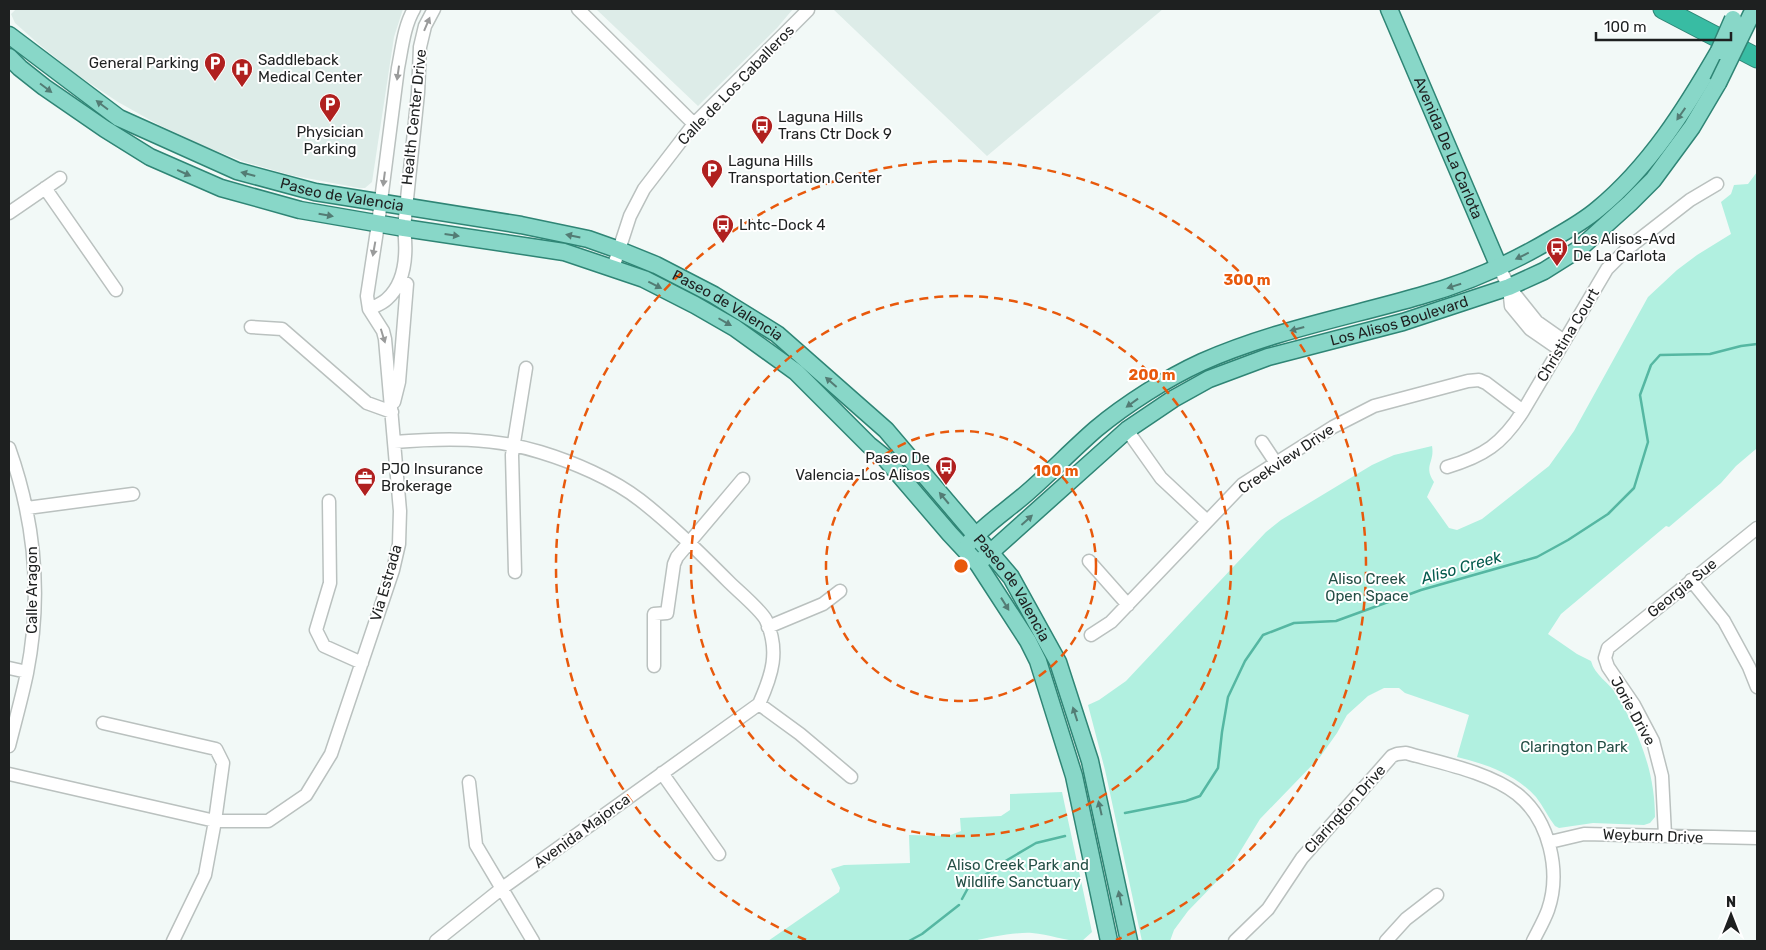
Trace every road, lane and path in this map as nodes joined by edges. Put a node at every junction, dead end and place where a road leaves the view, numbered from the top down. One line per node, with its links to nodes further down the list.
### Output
1 (414, 9): 18 (street, Health Center Drive, one-way to 18)
2 (434, 9): 19 (street, Health Center Drive, one-way to 2)
3 (578, 9): 14 (street)
4 (1389, 9): 24 (main road, Avenida De La Carlota)
5 (1663, 9): 12 (highway)
6 (1740, 9): 9 (highway); 13 (main road, Los Alisos Boulevard, bridge)
7 (1754, 9): 13 (main road, Los Alisos Boulevard, bridge)
8 (808, 10): 14 (street, Calle de Los Caballeros)
9 (1757, 17)
10 (9, 34): 18 (main road, Paseo de Valencia, one-way to 10)
11 (9, 57): 21 (main road, Paseo de Valencia, one-way to 21)
12 (1757, 58)
13 (1712, 78): 24 (main road, Los Alisos Boulevard, one-way to 24); 27 (main road, Los Alisos Boulevard)
14 (694, 124): 23 (street, Calle de Los Caballeros)
15 (60, 178): 17 (street)
16 (1717, 184): 31 (street, Christina Court)
17 (46, 188): 20 (street); 28 (street)
18 (381, 202): 19 (main road, Paseo de Valencia); 21 (street, Health Center Drive)
19 (406, 206): 22 (street, Health Center Drive); 23 (main road, Paseo de Valencia, one-way to 19)
20 (9, 213)
21 (378, 224): 22 (main road, Paseo de Valencia); 29 (street, one-way to 29)
22 (404, 228): 25 (main road, Paseo de Valencia, one-way to 25); 26 (street, Via Estrada)
23 (619, 250): 25 (street, Calle de Los Caballeros); 48 (main road, Paseo de Valencia, one-way to 23)
24 (1499, 267): 27 (street, Avenida De La Carlota); 48 (main road, Los Alisos Boulevard, one-way to 48)
25 (613, 268): 50 (main road, Paseo de Valencia, one-way to 50)
26 (401, 280): 29 (street); 34 (street, Via Estrada)
27 (1509, 287): 31 (street, Avenida De La Carlota); 35 (main road, Los Alisos Boulevard)
28 (116, 290)
29 (369, 309): 34 (street, Via Estrada, one-way to 34)
30 (251, 328): 34 (street)
31 (1562, 345): 33 (street, Christina Court)
32 (526, 368): 38 (street)
33 (1523, 411): 40 (street, Creekview Drive); 41 (street, Christina Court)
34 (392, 412): 36 (street, Via Estrada)
35 (1127, 430): 46 (street); 51 (main road, Los Alisos Boulevard, one-way to 35)
36 (394, 442): 38 (street); 61 (street, Via Estrada)
37 (1262, 442): 40 (street)
38 (513, 445): 49 (street); 54 (street)
39 (9, 448): 45 (street, Calle Aragon)
40 (1276, 463): 46 (street, Creekview Drive)
41 (1447, 467)
42 (743, 479): 49 (street)
43 (133, 494): 45 (street)
44 (329, 501): 61 (street)
45 (27, 508): 64 (street, Calle Aragon)
46 (1208, 521): 57 (street, Creekview Drive)
47 (1757, 528): 55 (street, Georgia Sue)
48 (975, 536): 50 (main road, Los Alisos Boulevard); 51 (main road, Paseo de Valencia)
49 (690, 542): 58 (street); 62 (street)
50 (964, 549): 53 (main road, Paseo de Valencia)
51 (990, 552): 53 (main road, Los Alisos Boulevard); 84 (main road, Paseo de Valencia, one-way to 51)
52 (1089, 561): 57 (street)
53 (978, 564): 83 (main road, Paseo de Valencia, one-way to 83)
54 (515, 572)
55 (1691, 580): 60 (street, Georgia Sue); 65 (street)
56 (840, 591): 58 (street)
57 (1128, 606): 59 (street, Creekview Drive)
58 (768, 627): 66 (street)
59 (1091, 635)
60 (1608, 648): 74 (street, Jorie Drive)
61 (362, 663): 73 (street, Via Estrada)
62 (654, 666)
63 (9, 668): 64 (street)
64 (27, 672): 68 (street, Calle Aragon)
65 (1757, 687)
66 (760, 704): 69 (street, Avenida Majorca); 71 (street)
67 (103, 723): 73 (street)
68 (9, 746)
69 (662, 773): 77 (street); 78 (street, Avenida Majorca)
70 (9, 774): 73 (street, Via Estrada)
71 (851, 777)
72 (469, 782): 78 (street)
73 (215, 821): 80 (street)
74 (1665, 836): 75 (street, Weyburn Drive); 76 (street, Weyburn Drive)
75 (1757, 838)
76 (1550, 842): 85 (street, Clarington Drive); 87 (street)
77 (719, 854)
78 (501, 889): 81 (street, Avenida Majorca); 82 (street)
79 (1437, 895): 86 (street)
80 (173, 941)
81 (436, 941)
82 (533, 941)
83 (1109, 941)
84 (1129, 941)
85 (1234, 941)
86 (1386, 941)
87 (1533, 941)

